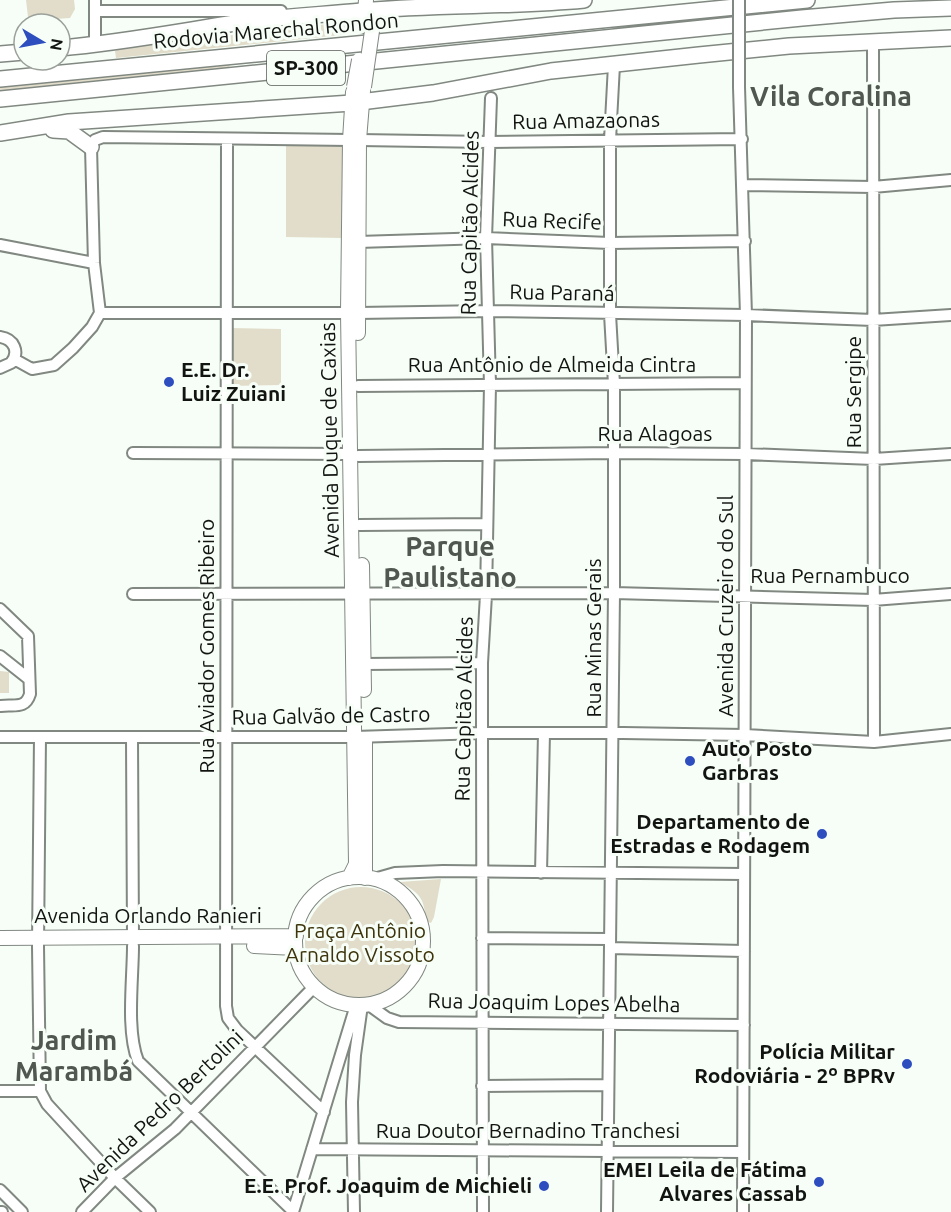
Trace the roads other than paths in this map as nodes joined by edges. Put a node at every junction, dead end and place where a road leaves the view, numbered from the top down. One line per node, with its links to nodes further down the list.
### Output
1 (237, 0): 9 (street)
2 (584, 0): 6 (highway)
3 (739, 0): 22 (street, Avenida Cruzeiro do Sul, bridge)
4 (807, 0): 5 (highway, Rodovia Marechal Rondon / SP-300)
5 (790, 1): 16 (highway, Rodovia Marechal Rondon / SP-300)
6 (486, 2): 10 (highway)
7 (95, 5): 9 (street); 13 (street)
8 (951, 8): 19 (highway, Rodovia Marechal Rondon / SP-300)
9 (237, 12): 10 (street)
10 (370, 12): 13 (highway); 17 (main road, Avenida Duque de Caxias, bridge)
11 (951, 38): 12 (highway)
12 (873, 42): 15 (highway); 30 (street, Rua Sergipe)
13 (95, 45): 14 (highway)
14 (72, 47)
15 (614, 65): 17 (highway); 25 (street, Rua Minas Gerais)
16 (0, 79)
17 (358, 95): 20 (highway); 24 (main road, Avenida Duque de Caxias)
18 (491, 98): 26 (street, Rua Capitão Alcides)
19 (0, 99)
20 (32, 128): 21 (highway); 27 (highway)
21 (0, 133)
22 (742, 139): 25 (street, Rua Amazaonas); 29 (street, Avenida Cruzeiro do Sul)
23 (227, 140): 24 (street, Rua Amazaonas); 27 (street, Rua Amazaonas); 38 (street, Rua Aviador Gomes Ribeiro)
24 (354, 140): 26 (street, Rua Amazaonas); 33 (main road, Avenida Duque de Caxias); 40 (main road, Avenida Duque de Caxias)
25 (610, 140): 26 (street, Rua Amazaonas); 34 (street, Rua Minas Gerais)
26 (489, 142): 31 (street, Rua Capitão Alcides)
27 (91, 147): 36 (street)
28 (951, 180): 30 (street)
29 (743, 185): 30 (street); 32 (street, Avenida Cruzeiro do Sul)
30 (873, 187): 44 (street, Rua Sergipe)
31 (486, 237): 33 (street, Rua Recife); 34 (street, Rua Recife); 37 (street, Rua Capitão Alcides)
32 (745, 241): 34 (street, Rua Recife); 42 (street, Avenida Cruzeiro do Sul)
33 (358, 242): 40 (main road, Avenida Duque de Caxias)
34 (610, 243): 41 (street, Rua Minas Gerais)
35 (0, 245): 36 (street)
36 (94, 263): 39 (street)
37 (488, 311): 40 (street, Rua Paraná); 41 (street, Rua Paraná); 50 (street, Rua Capitão Alcides)
38 (228, 312): 39 (street, Rua Paraná); 40 (street, Rua Paraná); 53 (street, Rua Aviador Gomes Ribeiro)
39 (100, 313): 46 (street)
40 (353, 313): 51 (main road, Avenida Duque de Caxias); 58 (main road, Avenida Duque de Caxias)
41 (610, 314): 42 (street, Rua Paraná); 49 (street, Rua Minas Gerais)
42 (746, 315): 44 (street, Rua Paraná); 48 (street, Avenida Cruzeiro do Sul)
43 (951, 315): 44 (street, Rua Paraná)
44 (873, 320): 59 (street, Rua Sergipe)
45 (0, 338): 46 (street)
46 (14, 359): 47 (street)
47 (0, 368)
48 (745, 383): 49 (street, Rua Antônio de Almeida Cintra); 56 (street, Avenida Cruzeiro do Sul)
49 (614, 384): 50 (street, Rua Antônio de Almeida Cintra); 55 (street, Rua Minas Gerais)
50 (490, 385): 51 (street, Rua Antônio de Almeida Cintra); 54 (street, Rua Capitão Alcides)
51 (358, 386): 58 (main road, Avenida Duque de Caxias)
52 (133, 453): 53 (street, Rua Alagoas)
53 (227, 453): 58 (street, Rua Alagoas); 65 (street, Rua Aviador Gomes Ribeiro)
54 (488, 453): 55 (street, Rua Alagoas); 58 (street, Rua Alagoas); 60 (street, Rua Capitão Alcides)
55 (614, 453): 56 (street, Rua Alagoas); 63 (street, Rua Minas Gerais)
56 (746, 454): 59 (street, Rua Alagoas); 68 (street, Avenida Cruzeiro do Sul)
57 (951, 454): 59 (street, Rua Alagoas)
58 (353, 455): 61 (main road, Avenida Duque de Caxias); 62 (main road, Avenida Duque de Caxias)
59 (873, 459): 69 (street, Rua Sergipe)
60 (486, 524): 61 (street); 67 (street, Rua Capitão Alcides)
61 (359, 525): 62 (main road, Avenida Duque de Caxias)
62 (358, 593): 65 (street, Rua Pernambuco); 67 (street, Rua Pernambuco); 73 (main road, Avenida Duque de Caxias); 83 (main road, Avenida Duque de Caxias)
63 (614, 593): 67 (street, Rua Pernambuco); 68 (street, Rua Pernambuco); 78 (street, Rua Minas Gerais)
64 (133, 594): 65 (street, Rua Pernambuco)
65 (227, 594): 85 (street, Rua Aviador Gomes Ribeiro)
66 (951, 594): 69 (street, Rua Pernambuco)
67 (486, 595): 72 (street, Rua Capitão Alcides)
68 (746, 595): 69 (street, Rua Pernambuco); 80 (street, Avenida Cruzeiro do Sul)
69 (873, 600): 86 (street, Rua Sergipe)
70 (0, 609): 74 (street)
71 (0, 656): 74 (street)
72 (482, 663): 73 (street); 76 (street, Rua Capitão Alcides)
73 (364, 664): 83 (main road, Avenida Duque de Caxias)
74 (29, 679): 75 (street)
75 (0, 706)
76 (482, 733): 77 (street, Rua Galvão de Castro); 83 (street, Rua Galvão de Castro); 87 (street, Rua Capitão Alcides)
77 (544, 733): 78 (street, Rua Galvão de Castro); 88 (street)
78 (613, 733): 80 (street, Rua Galvão de Castro); 89 (street, Rua Minas Gerais)
79 (951, 734): 86 (street, Rua Galvão de Castro)
80 (745, 735): 86 (street, Rua Galvão de Castro); 90 (street, Avenida Cruzeiro do Sul)
81 (0, 737): 82 (street, Rua Galvão de Castro)
82 (40, 737): 84 (street, Rua Galvão de Castro); 97 (street)
83 (360, 737): 85 (street, Rua Galvão de Castro); 91 (main road, Avenida Duque de Caxias); 92 (main road, Avenida Duque de Caxias)
84 (132, 738): 85 (street, Rua Galvão de Castro); 95 (street)
85 (226, 738): 96 (street, Rua Aviador Gomes Ribeiro)
86 (874, 741)
87 (481, 872): 88 (street); 92 (street); 94 (street, Rua Capitão Alcides)
88 (541, 873): 89 (street)
89 (611, 874): 90 (street); 99 (street, Rua Minas Gerais)
90 (744, 874): 101 (street, Avenida Cruzeiro do Sul)
91 (349, 878): 92 (main road); 98 (main road)
92 (369, 878): 103 (main road)
93 (0, 938): 97 (main road, Avenida Orlando Ranieri)
94 (482, 938): 99 (street); 104 (street, Rua Capitão Alcides)
95 (133, 941): 96 (main road, Avenida Orlando Ranieri); 97 (main road, Avenida Orlando Ranieri); 113 (street)
96 (226, 941): 98 (main road, Avenida Orlando Ranieri); 107 (street, Rua Aviador Gomes Ribeiro)
97 (39, 942): 100 (main road, Avenida Orlando Ranieri); 111 (street)
98 (296, 942): 102 (main road)
99 (609, 943): 101 (street); 105 (street, Rua Minas Gerais)
100 (0, 946)
101 (744, 951): 106 (street, Avenida Cruzeiro do Sul)
102 (314, 987): 103 (main road); 107 (street, Avenida Pedro Bertolini)
103 (362, 1005): 104 (street, Rua Joaquim Lopes Abelha); 112 (street); 115 (street)
104 (482, 1022): 105 (street, Rua Joaquim Lopes Abelha); 109 (street, Rua Capitão Alcides)
105 (611, 1023): 106 (street, Rua Joaquim Lopes Abelha); 108 (street, Rua Minas Gerais)
106 (744, 1025): 118 (street, Avenida Cruzeiro do Sul)
107 (256, 1048): 112 (street, Rua Aviador Gomes Ribeiro); 113 (street, Avenida Pedro Bertolini)
108 (608, 1085): 109 (street); 117 (street, Rua Minas Gerais)
109 (482, 1086): 116 (street, Rua Capitão Alcides)
110 (0, 1091): 111 (street)
111 (40, 1091): 119 (street)
112 (324, 1112): 114 (street)
113 (191, 1113): 119 (street, Avenida Pedro Bertolini); 124 (street)
114 (312, 1149): 115 (street, Rua Doutor Bernadino Tranchesi); 124 (street)
115 (354, 1150): 116 (street, Rua Doutor Bernadino Tranchesi); 125 (street)
116 (482, 1150): 117 (street, Rua Doutor Bernadino Tranchesi); 126 (street, Rua Capitão Alcides)
117 (608, 1151): 118 (street, Rua Doutor Bernadino Tranchesi); 127 (street, Rua Minas Gerais)
118 (743, 1152): 128 (street, Avenida Cruzeiro do Sul)
119 (115, 1178): 122 (street, Avenida Pedro Bertolini); 123 (street)
120 (0, 1190): 121 (street)
121 (22, 1212)
122 (82, 1212)
123 (150, 1212)
124 (293, 1212)
125 (354, 1212)
126 (483, 1212)
127 (607, 1212)
128 (743, 1212)

